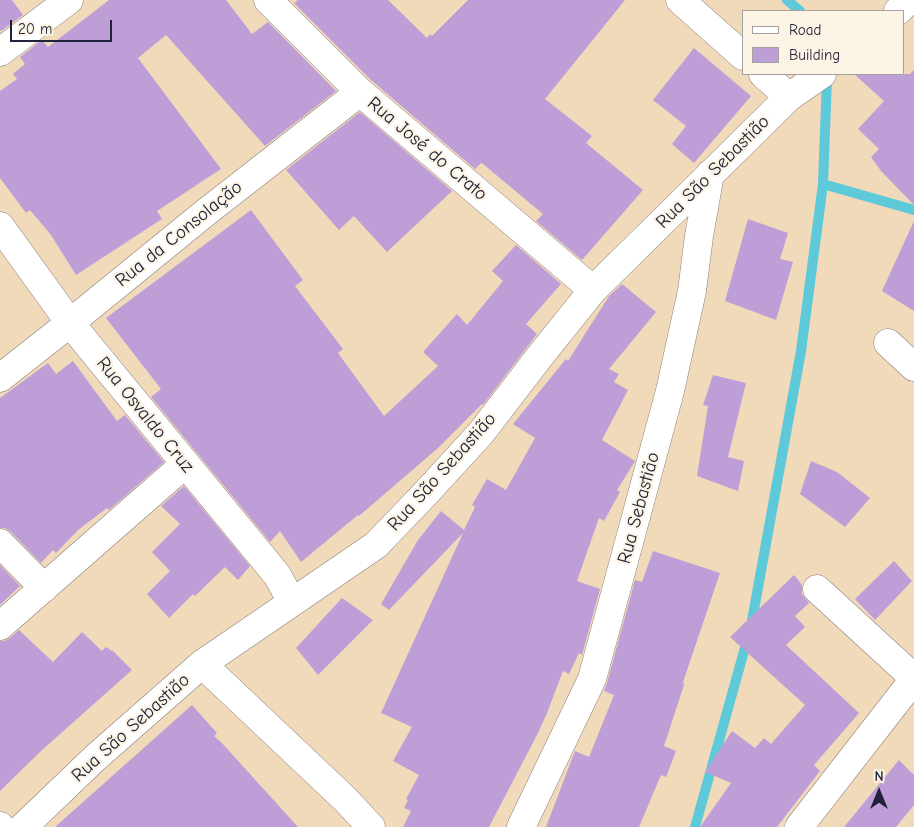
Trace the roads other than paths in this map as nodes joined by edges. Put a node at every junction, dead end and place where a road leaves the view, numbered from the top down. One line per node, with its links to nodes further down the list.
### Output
1 (69, 0): 6 (street)
2 (268, 0): 10 (street, Rua José do Crato)
3 (680, 0): 7 (street)
4 (909, 0): 5 (street)
5 (899, 10)
6 (0, 52)
7 (742, 55)
8 (764, 75): 11 (street)
9 (821, 75): 11 (street, Rua São Sebastião)
10 (360, 92): 14 (street, Rua José do Crato); 15 (street, Rua da Consolação)
11 (789, 97): 12 (street, Rua São Sebastião)
12 (710, 174): 14 (street, Rua São Sebastião); 29 (street, Rua Sebastião)
13 (0, 226): 15 (street, Rua Osvaldo Cruz)
14 (593, 290): 23 (street, Rua São Sebastião)
15 (70, 323): 18 (street, Rua da Consolação); 19 (street, Rua Osvaldo Cruz)
16 (888, 344): 17 (street)
17 (914, 367)
18 (0, 378)
19 (185, 464): 21 (street); 23 (street, Rua Osvaldo Cruz)
20 (0, 543): 21 (street)
21 (44, 588): 24 (street)
22 (817, 589): 26 (street)
23 (292, 602): 25 (street, Rua São Sebastião)
24 (0, 626)
25 (202, 664): 27 (street, Rua São Sebastião); 28 (street)
26 (914, 679): 30 (street)
27 (23, 827)
28 (372, 827)
29 (521, 827)
30 (799, 827)

